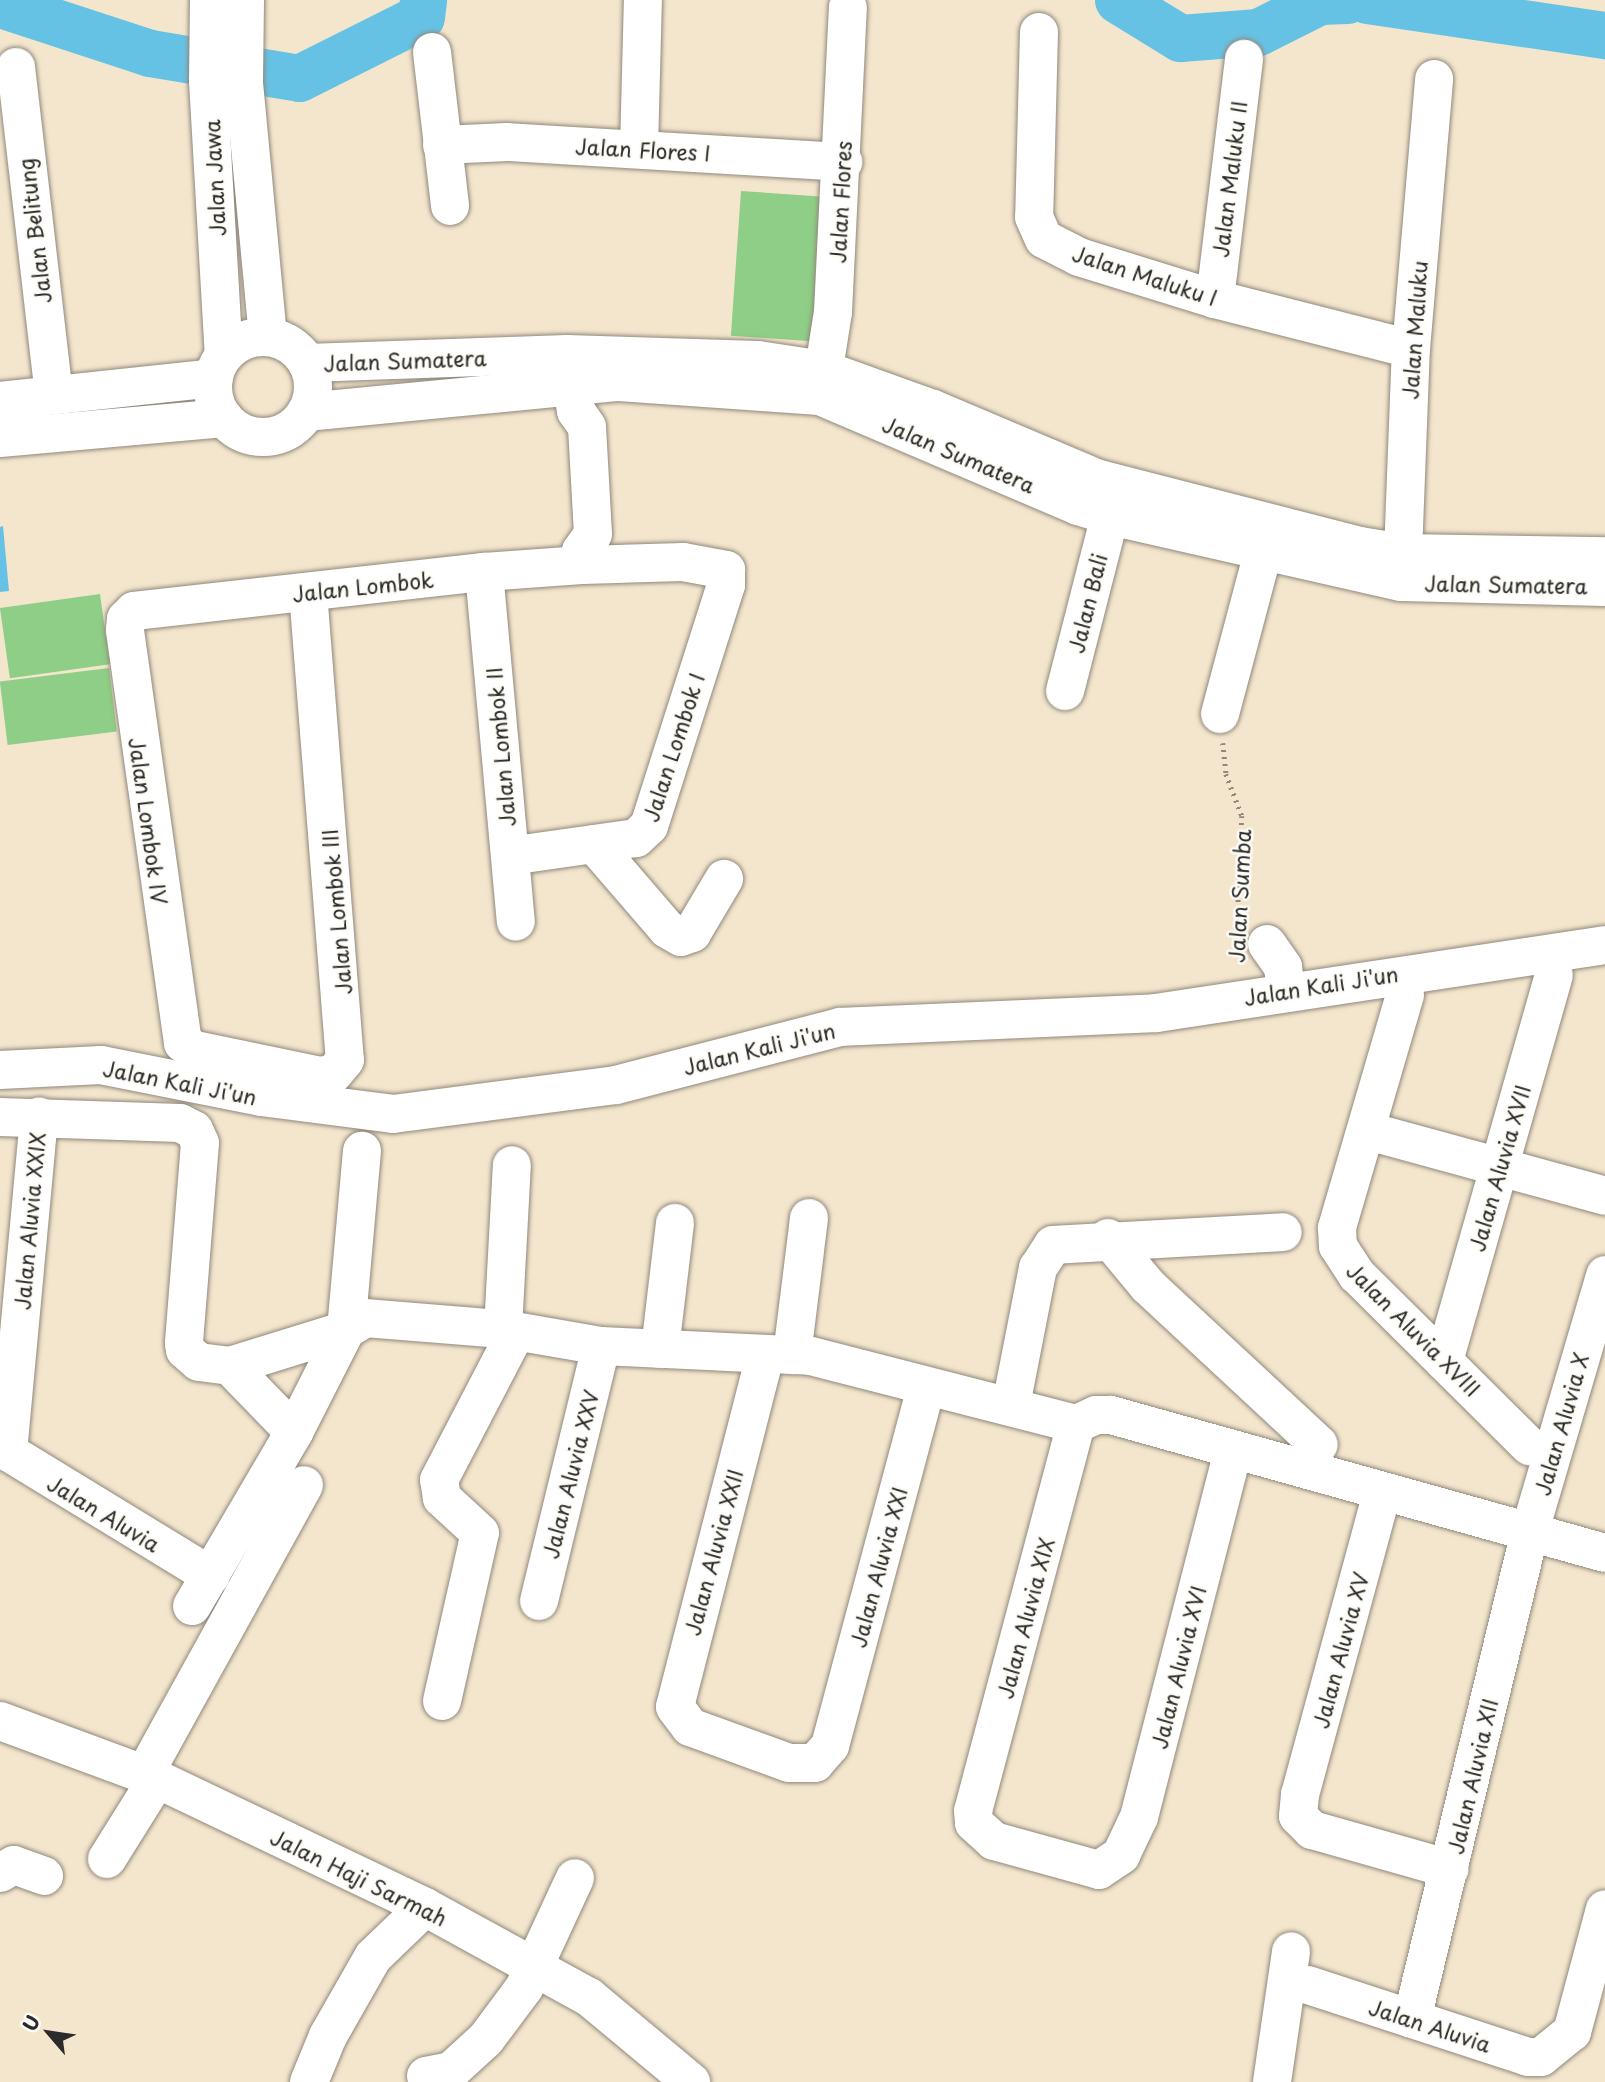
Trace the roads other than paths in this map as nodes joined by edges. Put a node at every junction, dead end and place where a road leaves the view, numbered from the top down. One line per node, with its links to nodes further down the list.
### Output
1 (643, 0): 11 (street)
2 (848, 7): 12 (street, Jalan Flores)
3 (227, 18): 9 (street, Jalan Jawa)
4 (1039, 32): 15 (street, Jalan Maluku I)
5 (432, 52): 10 (street)
6 (1244, 59): 15 (street, Jalan Maluku II)
7 (16, 67): 13 (street, Jalan Belitung)
8 (1434, 79): 17 (street, Jalan Maluku)
9 (226, 82): 16 (street, Jalan Jawa); 19 (street, Jalan Jawa)
10 (442, 145): 11 (street, Jalan Flores I); 14 (street)
11 (639, 149): 12 (street, Jalan Flores I)
12 (843, 162): 21 (street, Jalan Flores)
13 (15, 200): 22 (street, Jalan Belitung)
14 (450, 206)
15 (1215, 299): 17 (street, Jalan Maluku I)
16 (268, 337): 18 (street); 19 (street)
17 (1411, 349): 31 (street, Jalan Maluku)
18 (307, 363): 20 (street, Jalan Sumatera); 24 (street)
19 (219, 367): 22 (street); 25 (street)
20 (572, 383): 21 (street, Jalan Sumatera); 24 (street, Jalan Sumatera); 30 (street)
21 (822, 383): 27 (street, Jalan Sumatera); 31 (street, Jalan Sumatera)
22 (54, 395): 23 (street)
23 (0, 401)
24 (306, 412): 25 (street)
25 (223, 418): 26 (street)
26 (0, 438)
27 (1110, 516): 28 (street, Jalan Sumatera); 37 (street, Jalan Bali)
28 (1263, 552): 31 (street, Jalan Sumatera); 38 (street)
29 (1605, 556): 31 (street, Jalan Sumatera)
30 (581, 558): 32 (street, Jalan Lombok); 33 (street, Jalan Lombok)
31 (1402, 568): 34 (street, Jalan Sumatera)
32 (726, 570): 39 (street, Jalan Lombok I)
33 (484, 572): 35 (street, Jalan Lombok); 40 (street, Jalan Lombok II)
34 (1605, 587)
35 (308, 592): 36 (street, Jalan Lombok); 48 (street, Jalan Lombok III)
36 (144, 608): 48 (street, Jalan Lombok IV)
37 (1065, 691)
38 (1220, 714)
39 (594, 844): 40 (street, Jalan Lombok I); 41 (street)
40 (510, 856): 42 (street, Jalan Lombok II)
41 (724, 879)
42 (516, 922)
43 (1252, 938): 46 (street)
44 (1605, 945): 46 (street, Jalan Kali Ji'un)
45 (1554, 975): 55 (street, Jalan Aluvia XVII)
46 (1286, 990): 49 (street, Jalan Kali Ji'un)
47 (1405, 995): 52 (street, Jalan Aluvia XVIII)
48 (183, 1043)
49 (0, 1070)
50 (39, 1116): 51 (street); 68 (street); 75 (street, Jalan Aluvia XXIX)
51 (0, 1117)
52 (1368, 1131): 55 (street); 67 (street, Jalan Aluvia XVIII)
53 (362, 1151): 62 (street)
54 (512, 1165): 63 (street)
55 (1499, 1167): 56 (street); 67 (street, Jalan Aluvia XVII)
56 (1605, 1196)
57 (809, 1218): 66 (street, Jalan Aluvia XXII)
58 (675, 1223): 65 (street)
59 (1283, 1232): 60 (street)
60 (1108, 1238): 70 (street); 73 (street)
61 (1605, 1275): 79 (street, Jalan Aluvia X)
62 (346, 1330): 63 (street); 68 (street); 72 (street)
63 (509, 1330): 64 (street); 82 (street)
64 (601, 1346): 65 (street); 81 (street, Jalan Aluvia XXV)
65 (660, 1349): 66 (street)
66 (779, 1356): 69 (street); 84 (street, Jalan Aluvia XXII)
67 (1444, 1361): 74 (street, Jalan Aluvia XVIII)
68 (230, 1366): 72 (street)
69 (926, 1387): 70 (street); 84 (street, Jalan Aluvia XXI)
70 (1011, 1405): 71 (street)
71 (1076, 1424): 76 (street); 88 (street, Jalan Aluvia XIX)
72 (294, 1432): 75 (street, Jalan Aluvia)
73 (1319, 1445)
74 (1529, 1446)
75 (4, 1450)
76 (1233, 1450): 78 (street); 88 (street, Jalan Aluvia XVI)
77 (304, 1485): 85 (street)
78 (1382, 1493): 79 (street); 87 (street, Jalan Aluvia XV)
79 (1529, 1534): 80 (street); 87 (street, Jalan Aluvia XII)
80 (1605, 1553)
81 (538, 1601)
82 (442, 1701)
83 (0, 1721): 85 (street, Jalan Haji Sarmah)
84 (830, 1746)
85 (150, 1777): 86 (street); 92 (street, Jalan Haji Sarmah)
86 (107, 1859)
87 (1450, 1869): 97 (street, Jalan Aluvia XII)
88 (1099, 1870)
89 (0, 1873): 90 (street)
90 (44, 1876)
91 (575, 1878): 95 (street)
92 (425, 1907): 95 (street, Jalan Haji Sarmah); 99 (street)
93 (1605, 1909): 97 (street, Jalan Aluvia)
94 (1291, 1951): 101 (street)
95 (532, 1967): 98 (street); 100 (street, Jalan Haji Sarmah)
96 (1308, 1985): 97 (street, Jalan Aluvia)
97 (1412, 2019)
98 (426, 2076)
99 (309, 2082)
100 (691, 2082)
101 (1272, 2082)

